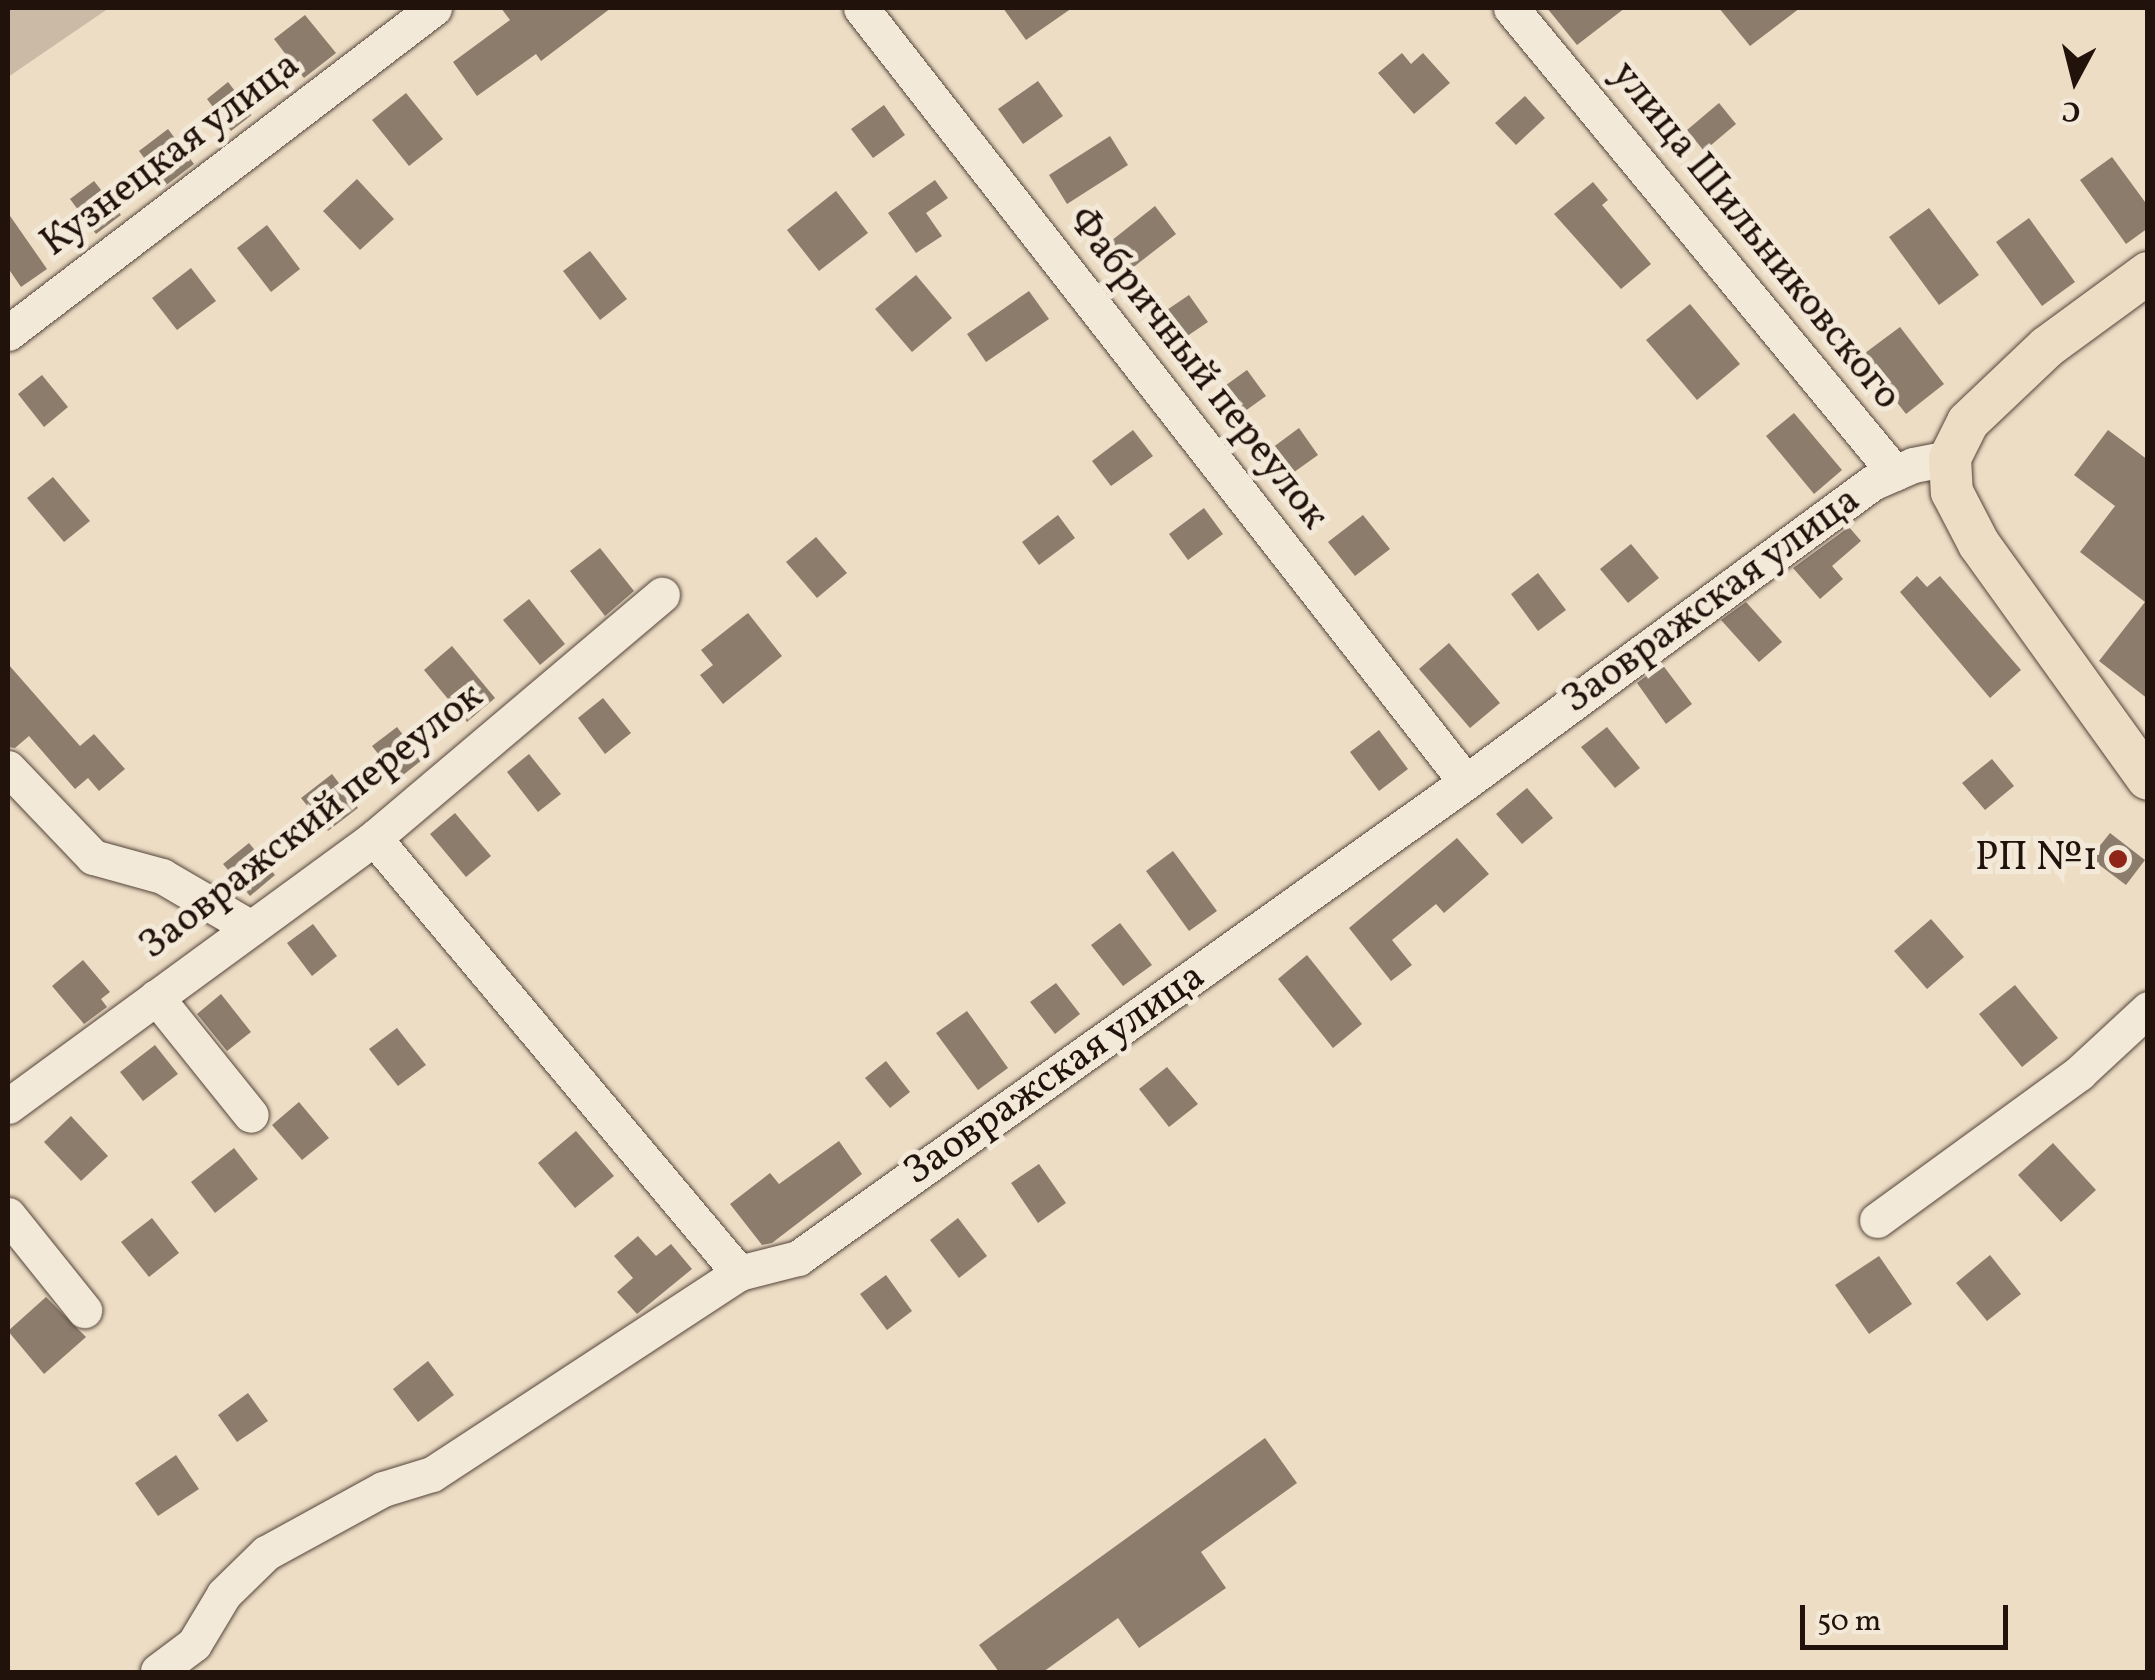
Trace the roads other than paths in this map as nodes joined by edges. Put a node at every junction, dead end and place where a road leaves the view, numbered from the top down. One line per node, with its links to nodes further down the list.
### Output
1 (434, 8): 5 (street, Кузнецкая улица)
2 (861, 8): 11 (street, Фабричный переулок)
3 (1512, 8): 7 (street, улица Шильниковского)
4 (2148, 272): 6 (main road)
5 (8, 333)
6 (1950, 458): 7 (street, Заовражская улица); 10 (main road)
7 (1895, 473): 11 (street, Заовражская улица)
8 (662, 595): 12 (street, Заовражский переулок)
9 (8, 770): 13 (street)
10 (2148, 779)
11 (1466, 782): 20 (street, Заовражская улица)
12 (374, 838): 13 (street, Заовражский переулок); 20 (street)
13 (251, 928): 14 (street, Заовражский переулок)
14 (156, 998): 16 (street, Заовражский переулок); 17 (street)
15 (2148, 1008): 19 (street)
16 (8, 1106)
17 (251, 1115)
18 (8, 1215): 21 (street)
19 (1877, 1220)
20 (738, 1273): 22 (street, Заовражская улица)
21 (84, 1310)
22 (158, 1671)

